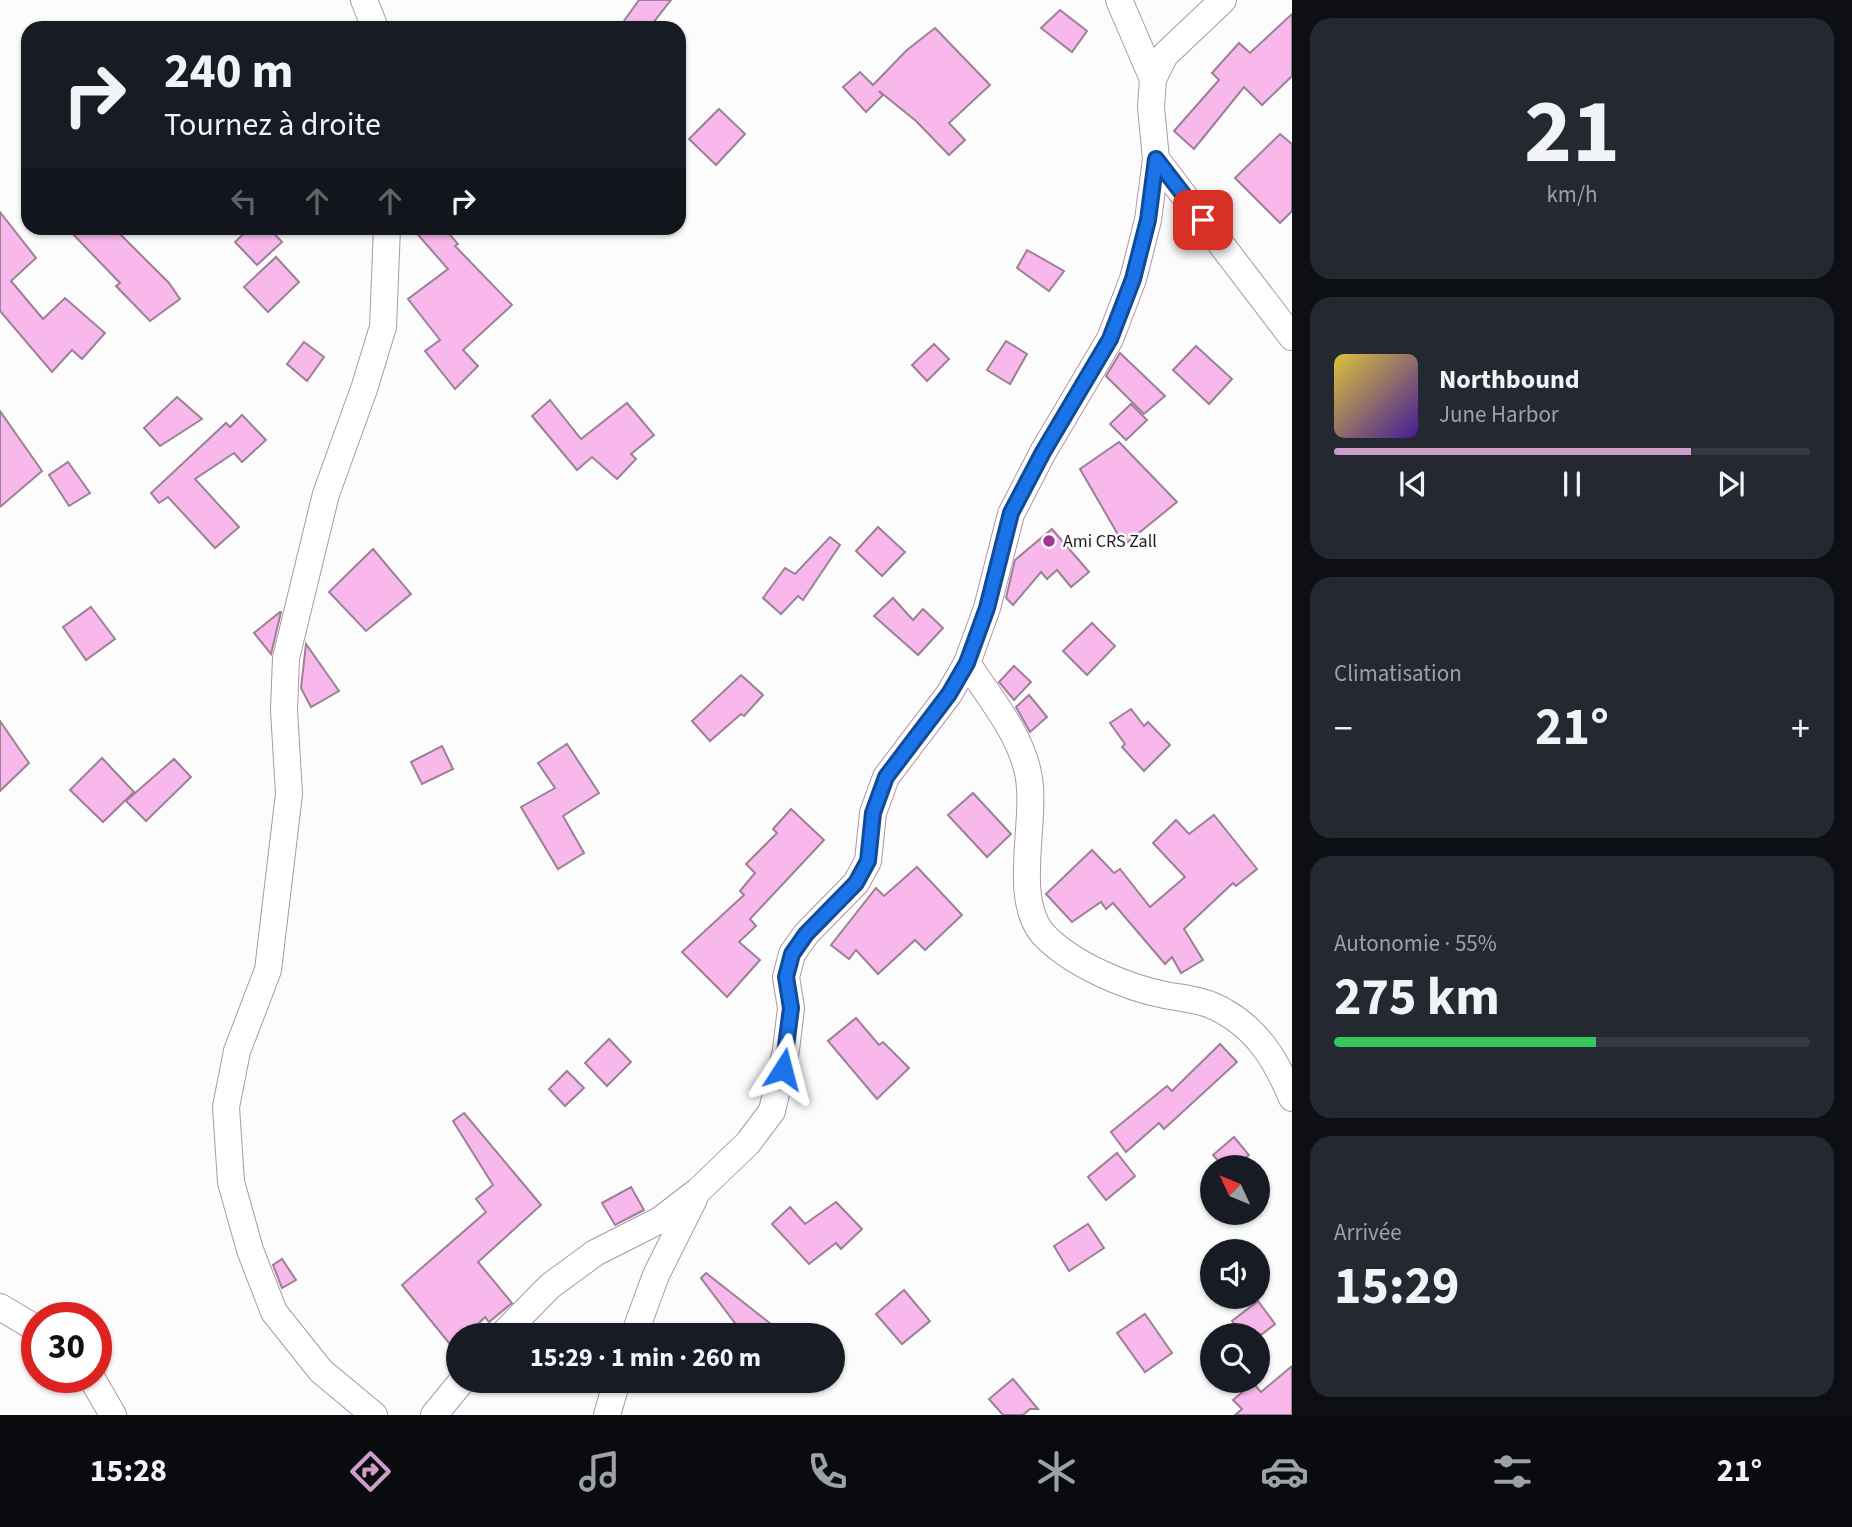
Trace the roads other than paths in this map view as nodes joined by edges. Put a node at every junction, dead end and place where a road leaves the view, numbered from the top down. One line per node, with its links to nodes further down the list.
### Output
1 (364, 0): 4 (street)
2 (1119, 0): 5 (street)
3 (1223, 0): 5 (street)
4 (372, 21)
5 (1153, 79): 6 (street)
6 (1156, 159): 8 (street); 9 (street)
7 (387, 235): 20 (street)
8 (1292, 337)
9 (967, 663): 10 (street); 11 (street)
10 (1292, 1098)
11 (698, 1191): 14 (street); 15 (street)
12 (0, 1307): 13 (street)
13 (21, 1319)
14 (514, 1323)
15 (639, 1323)
16 (100, 1393): 19 (street)
17 (453, 1393): 21 (street)
18 (613, 1393): 22 (street)
19 (113, 1415)
20 (374, 1415)
21 (434, 1415)
22 (607, 1415)

